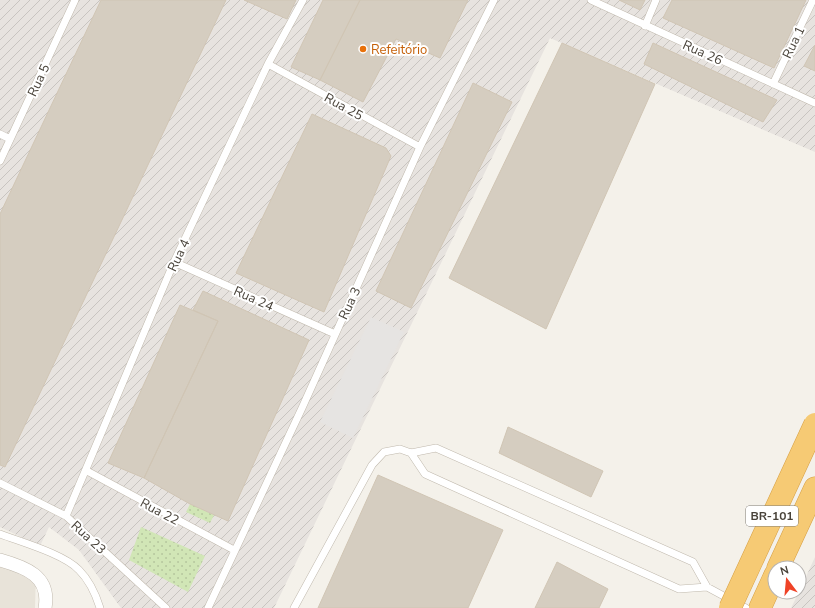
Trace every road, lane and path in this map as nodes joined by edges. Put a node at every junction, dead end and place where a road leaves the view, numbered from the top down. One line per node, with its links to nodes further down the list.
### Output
1 (75, 0): 12 (lane, Rua 5)
2 (303, 0): 8 (lane, Rua 4)
3 (494, 0): 13 (lane, Rua 3)
4 (591, 0): 7 (lane, Rua 26)
5 (656, 0): 7 (lane)
6 (813, 0): 9 (lane, Rua 1)
7 (645, 26): 9 (lane, Rua 26)
8 (268, 64): 13 (lane, Rua 25); 15 (lane, Rua 4)
9 (773, 84): 10 (lane, Rua 26)
10 (815, 103)
11 (0, 134): 12 (lane)
12 (10, 139): 14 (lane, Rua 5)
13 (420, 147): 16 (lane, Rua 3)
14 (0, 160)
15 (174, 262): 16 (lane, Rua 24); 19 (lane, Rua 4)
16 (335, 334): 24 (lane, Rua 3)
17 (815, 424): 34 (highway, BR-101, bridge)
18 (411, 454): 27 (lane); 27 (lane); 33 (lane)
19 (87, 471): 22 (lane, Rua 4); 24 (lane, Rua 22)
20 (0, 483): 22 (lane, Rua 23)
21 (815, 488): 26 (highway, BR-101)
22 (66, 516): 31 (lane, Rua 23)
23 (0, 534): 30 (lane)
24 (234, 550): 32 (lane, Rua 3)
25 (0, 560): 29 (street)
26 (782, 560)
27 (707, 587): 35 (lane)
28 (767, 593): 36 (highway)
29 (45, 608)
30 (100, 608)
31 (166, 608)
32 (208, 608)
33 (294, 608)
34 (730, 608)
35 (746, 608)
36 (760, 608)

